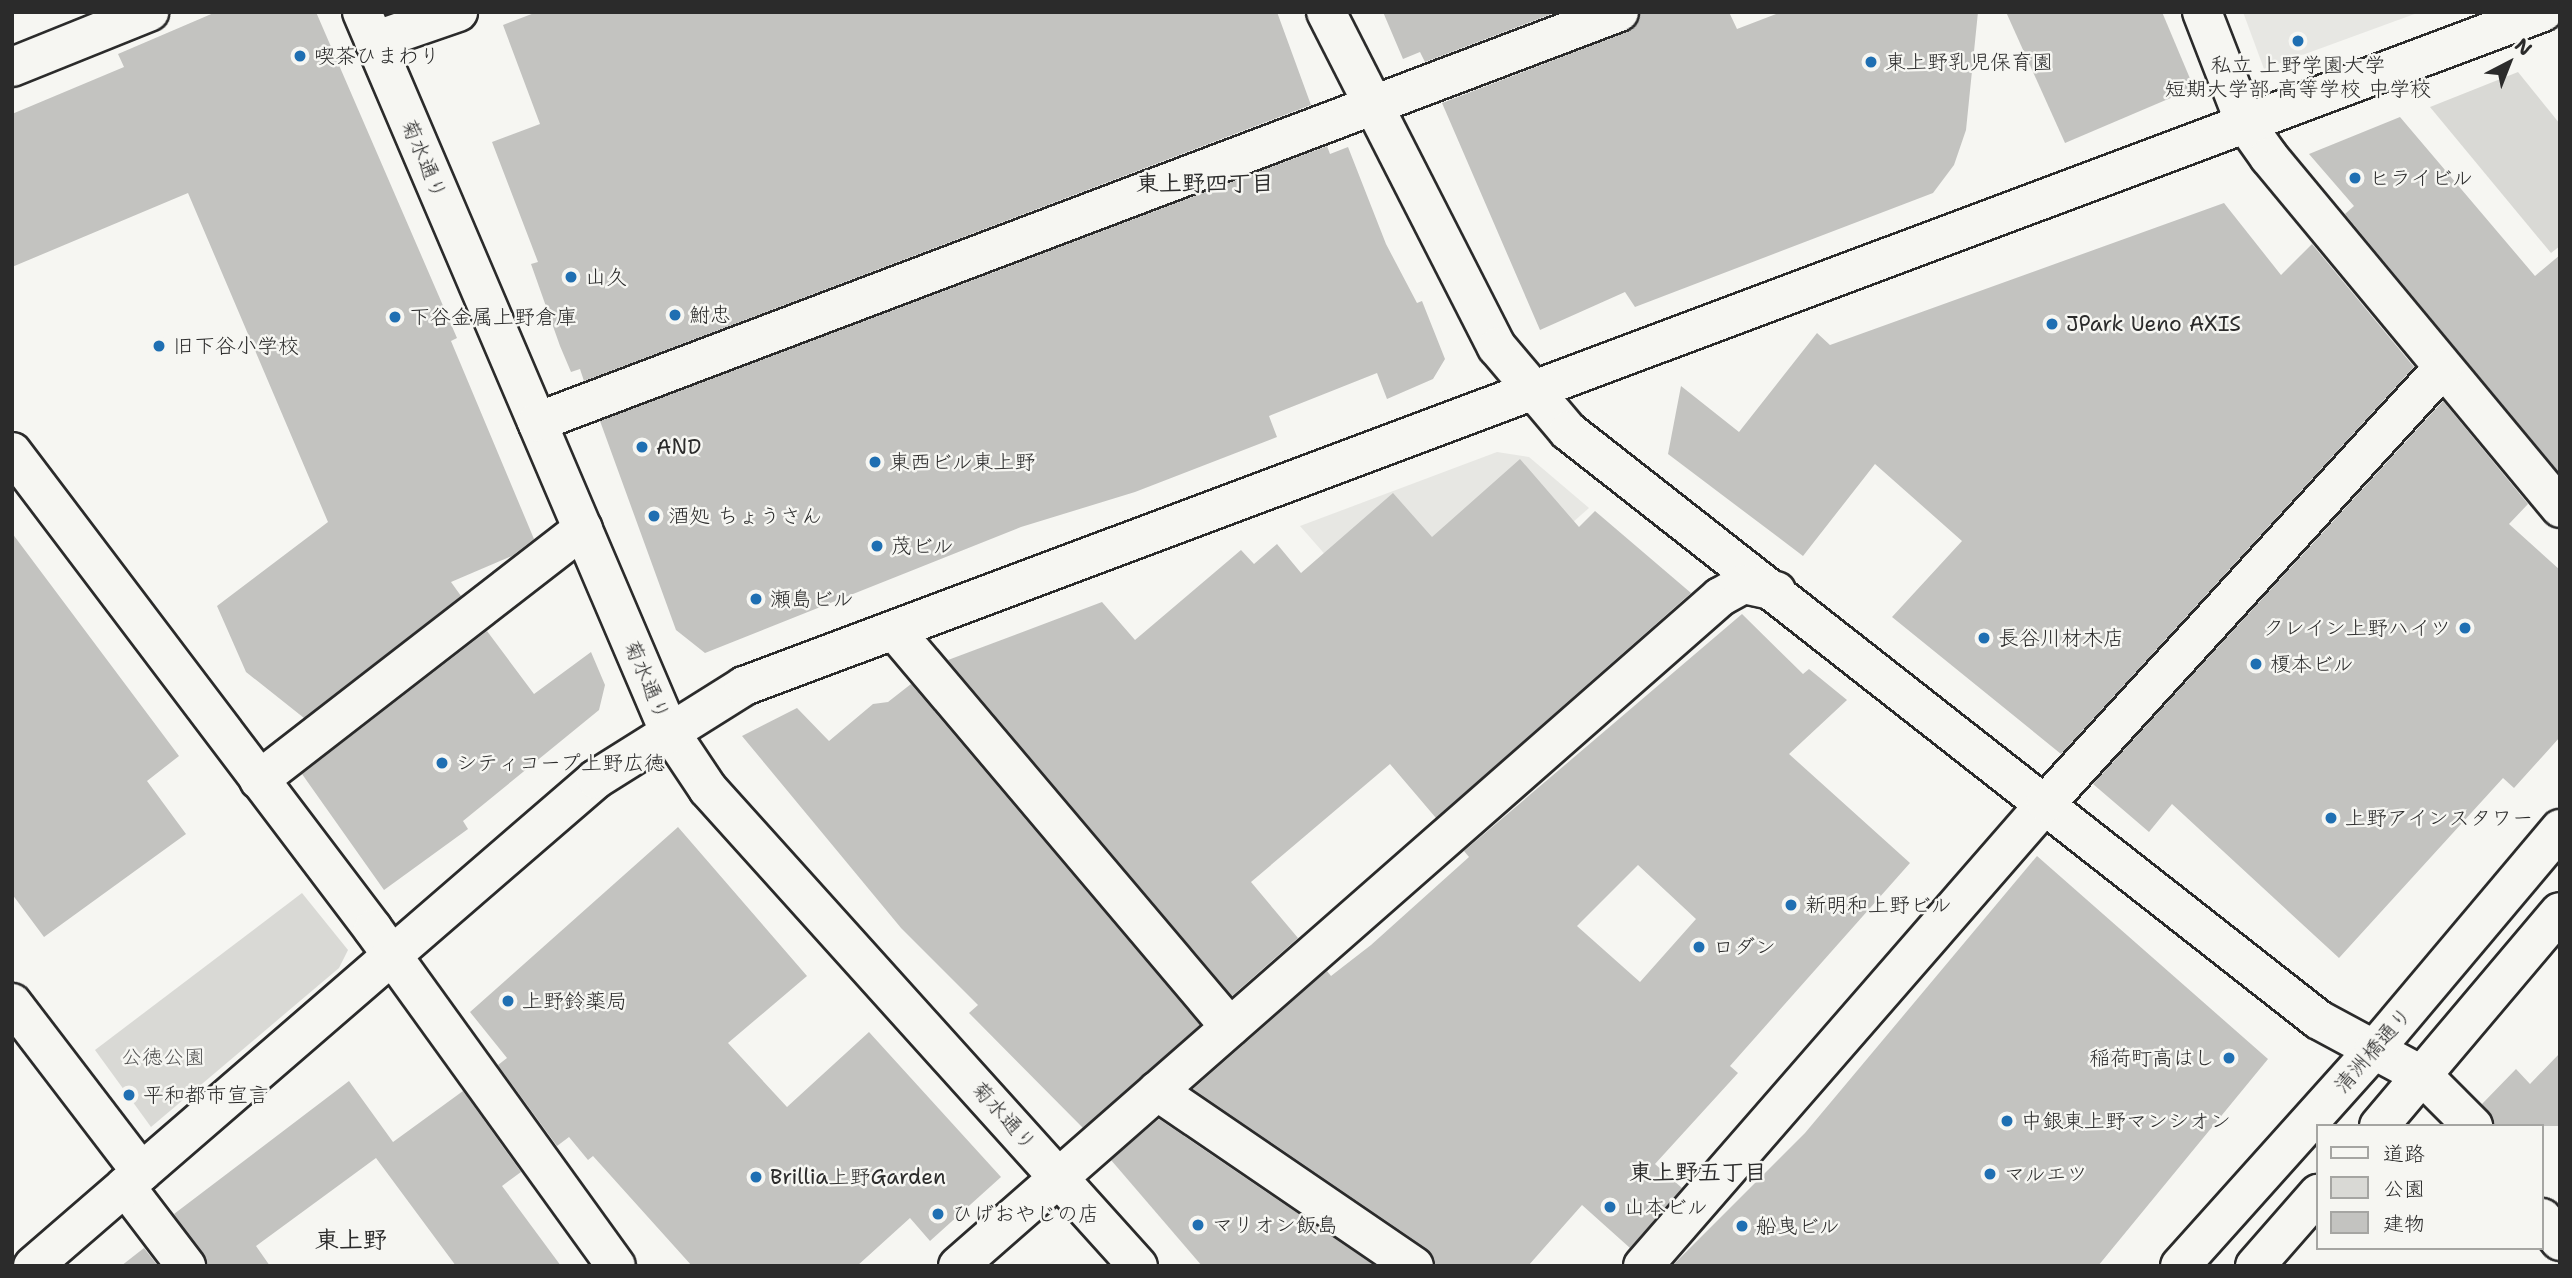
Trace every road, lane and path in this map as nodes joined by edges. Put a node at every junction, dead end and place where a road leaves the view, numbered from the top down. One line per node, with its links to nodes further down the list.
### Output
1 (149, 12): 8 (street)
2 (458, 12): 7 (street)
3 (1326, 12): 9 (street)
4 (1619, 12): 9 (street)
5 (2202, 12): 10 (street)
6 (2543, 12): 10 (street)
7 (368, 26): 13 (street, 菊水通り)
8 (12, 67)
9 (1372, 104): 12 (street); 13 (street)
10 (2245, 123): 11 (street); 12 (street)
11 (2442, 369): 15 (street); 21 (street)
12 (1529, 392): 17 (street); 18 (street)
13 (537, 422): 16 (street, 菊水通り)
14 (12, 452): 20 (street)
15 (2560, 508)
16 (583, 529): 19 (street, 菊水通り); 20 (street)
17 (1776, 591): 21 (street); 26 (street)
18 (894, 630): 19 (street); 26 (street)
19 (668, 729): 24 (street); 32 (street, 菊水通り)
20 (259, 780): 24 (street)
21 (2046, 803): 27 (street); 43 (street)
22 (2560, 829): 27 (street, 清洲橋通り)
23 (2560, 912): 28 (street)
24 (392, 956): 33 (street); 39 (street)
25 (12, 1003): 33 (street)
26 (1230, 1027): 29 (street)
27 (2374, 1051): 28 (street); 44 (street, 清洲橋通り)
28 (2423, 1076): 30 (street); 31 (street)
29 (1157, 1091): 32 (street); 42 (street)
30 (2381, 1124)
31 (2471, 1124)
32 (1059, 1177): 40 (street); 41 (street, 菊水通り)
33 (133, 1179): 37 (street); 38 (street)
34 (2316, 1196): 45 (street)
35 (2544, 1221): 36 (street)
36 (2560, 1241)
37 (33, 1266)
38 (186, 1266)
39 (616, 1266)
40 (958, 1266)
41 (1138, 1266)
42 (1414, 1266)
43 (1643, 1266)
44 (2180, 1266)
45 (2255, 1266)

